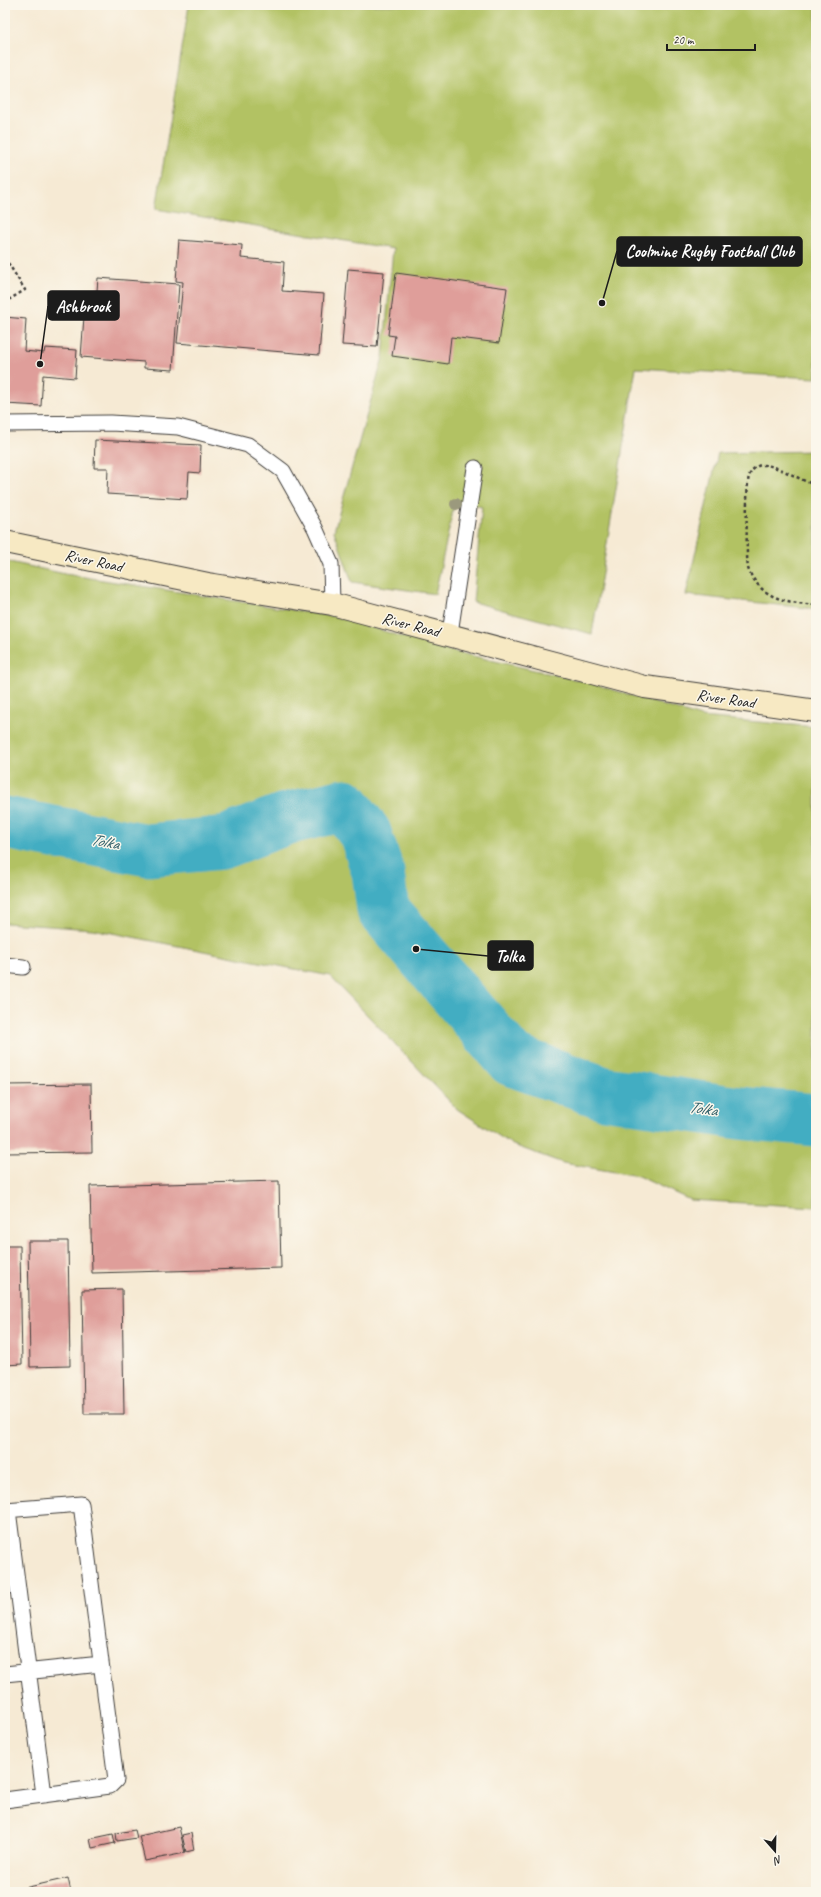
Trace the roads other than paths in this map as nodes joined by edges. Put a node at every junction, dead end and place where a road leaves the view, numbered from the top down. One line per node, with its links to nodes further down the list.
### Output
1 (5, 424): 4 (lane)
2 (475, 468): 5 (lane)
3 (5, 542): 4 (main road, River Road)
4 (332, 604): 5 (main road, River Road)
5 (450, 633): 6 (main road, River Road)
6 (816, 711)
7 (5, 965): 8 (lane)
8 (23, 967)
9 (7, 1510): 10 (lane); 11 (lane)
10 (101, 1664): 11 (lane); 13 (lane)
11 (28, 1671): 12 (lane); 13 (lane)
12 (5, 1674)
13 (44, 1795): 14 (lane)
14 (5, 1800)

